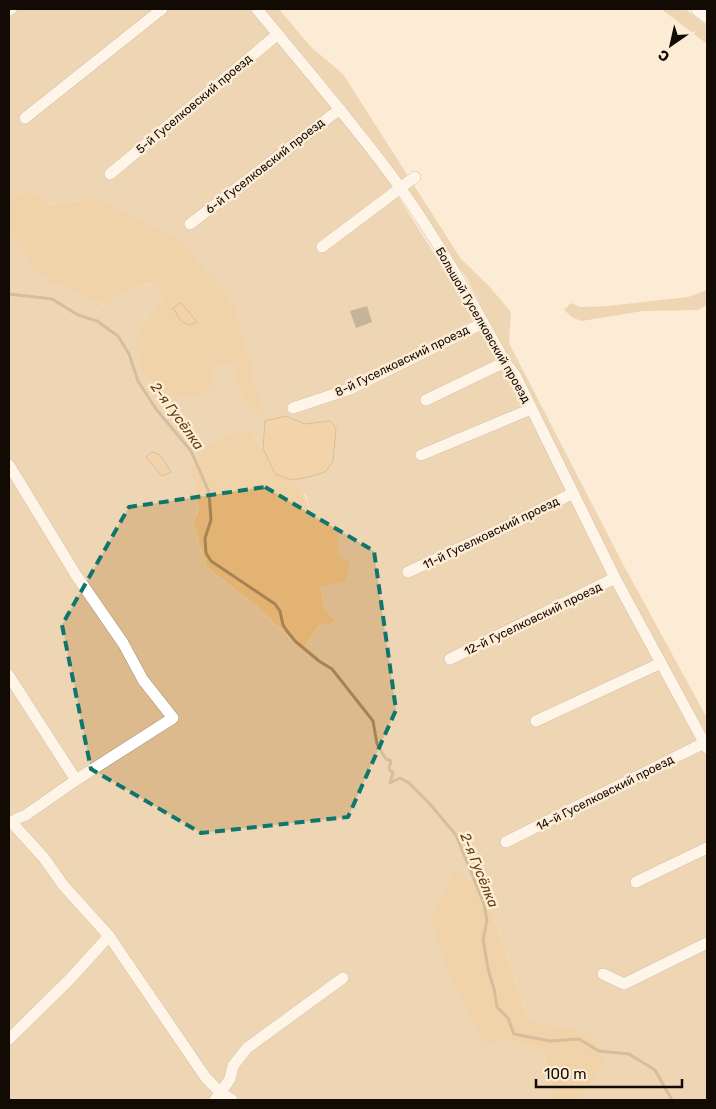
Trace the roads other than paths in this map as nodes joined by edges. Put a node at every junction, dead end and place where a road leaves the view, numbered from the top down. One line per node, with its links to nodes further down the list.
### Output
1 (162, 9): 7 (street)
2 (258, 9): 5 (street, Большой Гуселковский проезд)
3 (698, 9): 4 (main road)
4 (707, 16)
5 (278, 34): 6 (street, Большой Гуселковский проезд); 8 (street, 5-й Гуселковский проезд)
6 (340, 108): 10 (street, Большой Гуселковский проезд); 11 (street, 6-й Гуселковский проезд)
7 (25, 118)
8 (110, 174)
9 (415, 177): 10 (street)
10 (400, 187): 12 (street); 13 (street, Большой Гуселковский проезд)
11 (190, 224)
12 (322, 247)
13 (483, 323): 14 (street, Большой Гуселковский проезд); 16 (street, 8-й Гуселковский проезд)
14 (505, 362): 15 (street); 17 (street, Большой Гуселковский проезд)
15 (426, 400)
16 (293, 408)
17 (531, 409): 18 (street); 20 (street, Большой Гуселковский проезд)
18 (421, 455)
19 (9, 465): 28 (street)
20 (573, 493): 21 (street, 11-й Гуселковский проезд); 22 (street, Большой Гуселковский проезд)
21 (408, 572)
22 (615, 578): 23 (street, 12-й Гуселковский проезд); 24 (street, Большой Гуселковский проезд)
23 (450, 659)
24 (661, 663): 26 (street); 27 (street, Большой Гуселковский проезд)
25 (9, 676): 28 (street)
26 (536, 721)
27 (706, 745): 30 (street, 14-й Гуселковский проезд)
28 (76, 780): 29 (street)
29 (12, 820): 33 (street)
30 (506, 842)
31 (707, 848): 32 (street)
32 (636, 882)
33 (109, 936): 37 (street); 38 (street)
34 (707, 943): 35 (street)
35 (603, 974)
36 (343, 978): 38 (street)
37 (9, 1039)
38 (218, 1097): 39 (street)
39 (232, 1100)

